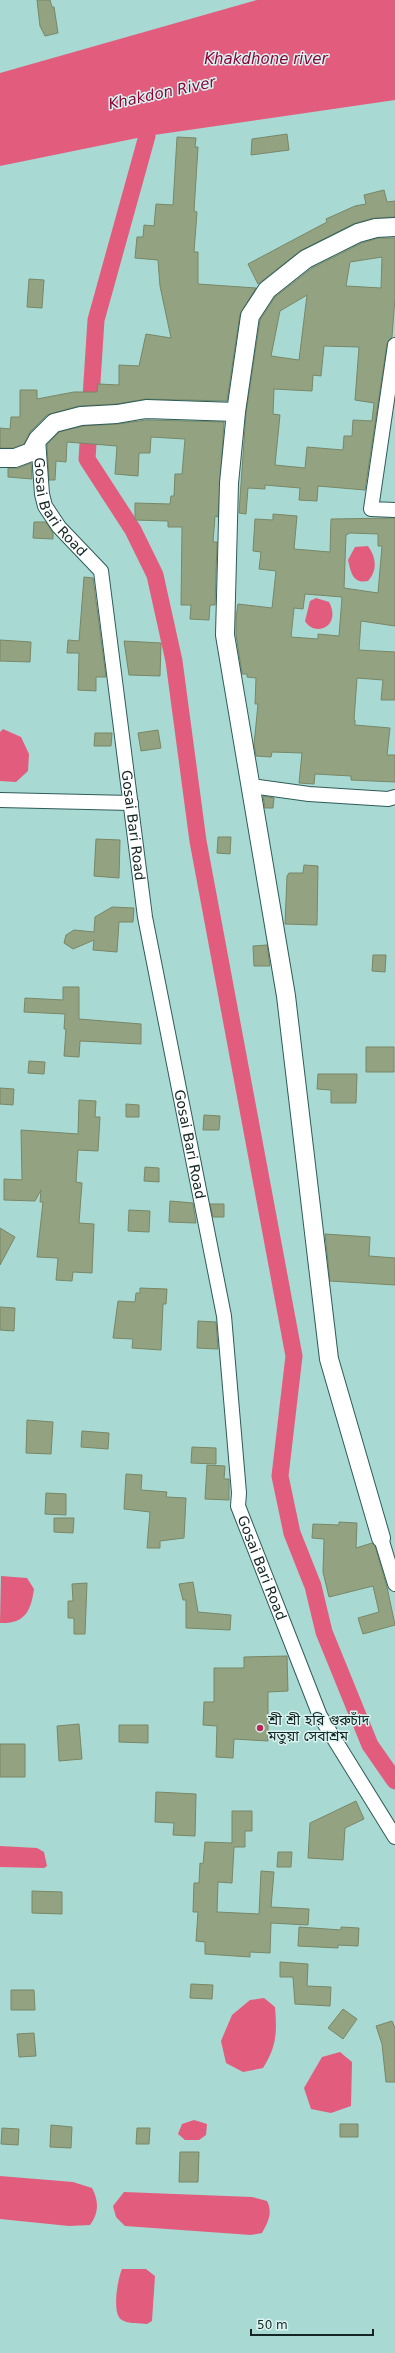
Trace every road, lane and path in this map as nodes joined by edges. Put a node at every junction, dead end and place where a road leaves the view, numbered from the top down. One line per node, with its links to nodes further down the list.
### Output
1 (395, 227): 3 (street)
2 (395, 345): 6 (street)
3 (236, 412): 4 (street); 7 (street)
4 (38, 440): 5 (street); 10 (street, Gosai Bari Road)
5 (0, 458)
6 (395, 510)
7 (251, 786): 8 (street); 11 (street)
8 (395, 797)
9 (0, 800): 10 (street)
10 (131, 803): 13 (street, Gosai Bari Road)
11 (381, 1538): 12 (street)
12 (395, 1584)
13 (395, 1837)

